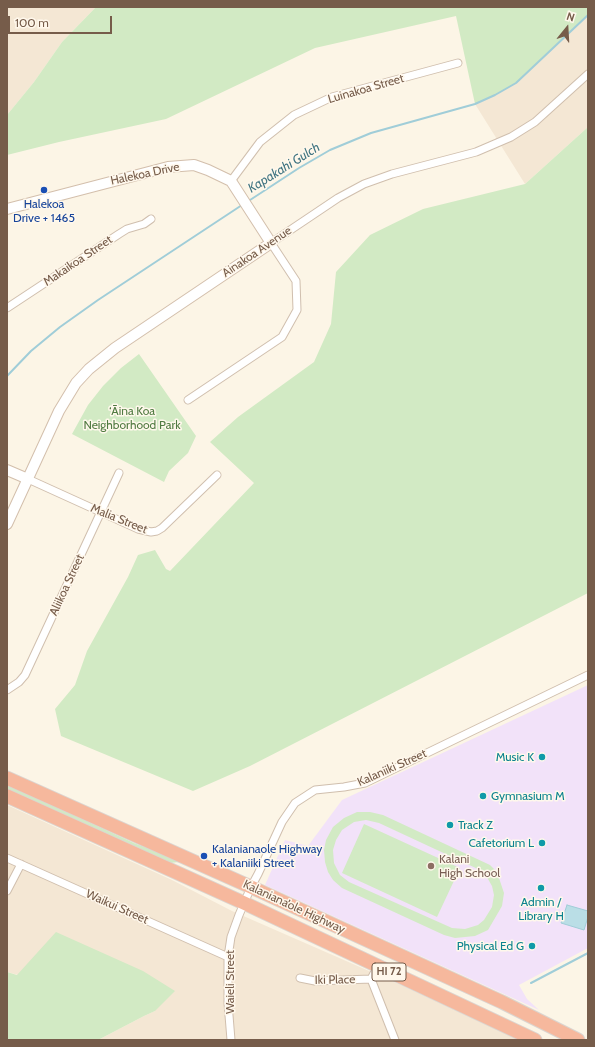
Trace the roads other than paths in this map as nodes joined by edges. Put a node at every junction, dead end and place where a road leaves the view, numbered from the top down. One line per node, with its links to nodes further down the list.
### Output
1 (458, 63): 3 (street, Luinakoa Street)
2 (588, 74): 6 (street, Ainakoa Avenue)
3 (231, 181): 4 (street, Halekoa Drive); 6 (street)
4 (7, 209)
5 (151, 219): 7 (street, Makaikoa Street)
6 (271, 244): 8 (street); 12 (street, Ainakoa Avenue)
7 (7, 308)
8 (188, 400)
9 (7, 470): 12 (street, Malia Street)
10 (119, 474): 13 (street, Aliikoa Street)
11 (217, 475): 13 (street, Malia Street)
12 (28, 479): 13 (street, Malia Street); 14 (street, Ainakoa Avenue)
13 (101, 512): 16 (street, Aliikoa Street)
14 (7, 524)
15 (588, 675): 21 (street, Kalaniiki Street)
16 (7, 690)
17 (7, 778): 21 (highway, Kalaniana’ole Highway / HI 72)
18 (7, 796): 23 (highway, Kalaniana’ole Highway / HI 72)
19 (7, 858): 20 (street, Waikui Street)
20 (21, 864): 22 (street); 24 (street, Waikui Street)
21 (251, 887): 23 (street, Kalaniiki Street); 31 (highway, Kalaniana’ole Highway / HI 72)
22 (7, 891)
23 (244, 903): 24 (street, Waieli Street); 25 (highway, Kalaniana’ole Highway / HI 72)
24 (228, 957): 28 (street, Waieli Street)
25 (378, 966): 27 (street, Iki Place); 30 (highway, Kalaniana’ole Highway / HI 72)
26 (300, 978): 27 (street, Iki Place)
27 (372, 979): 29 (street, Iki Place)
28 (231, 1040)
29 (395, 1040)
30 (535, 1040)
31 (578, 1040)

